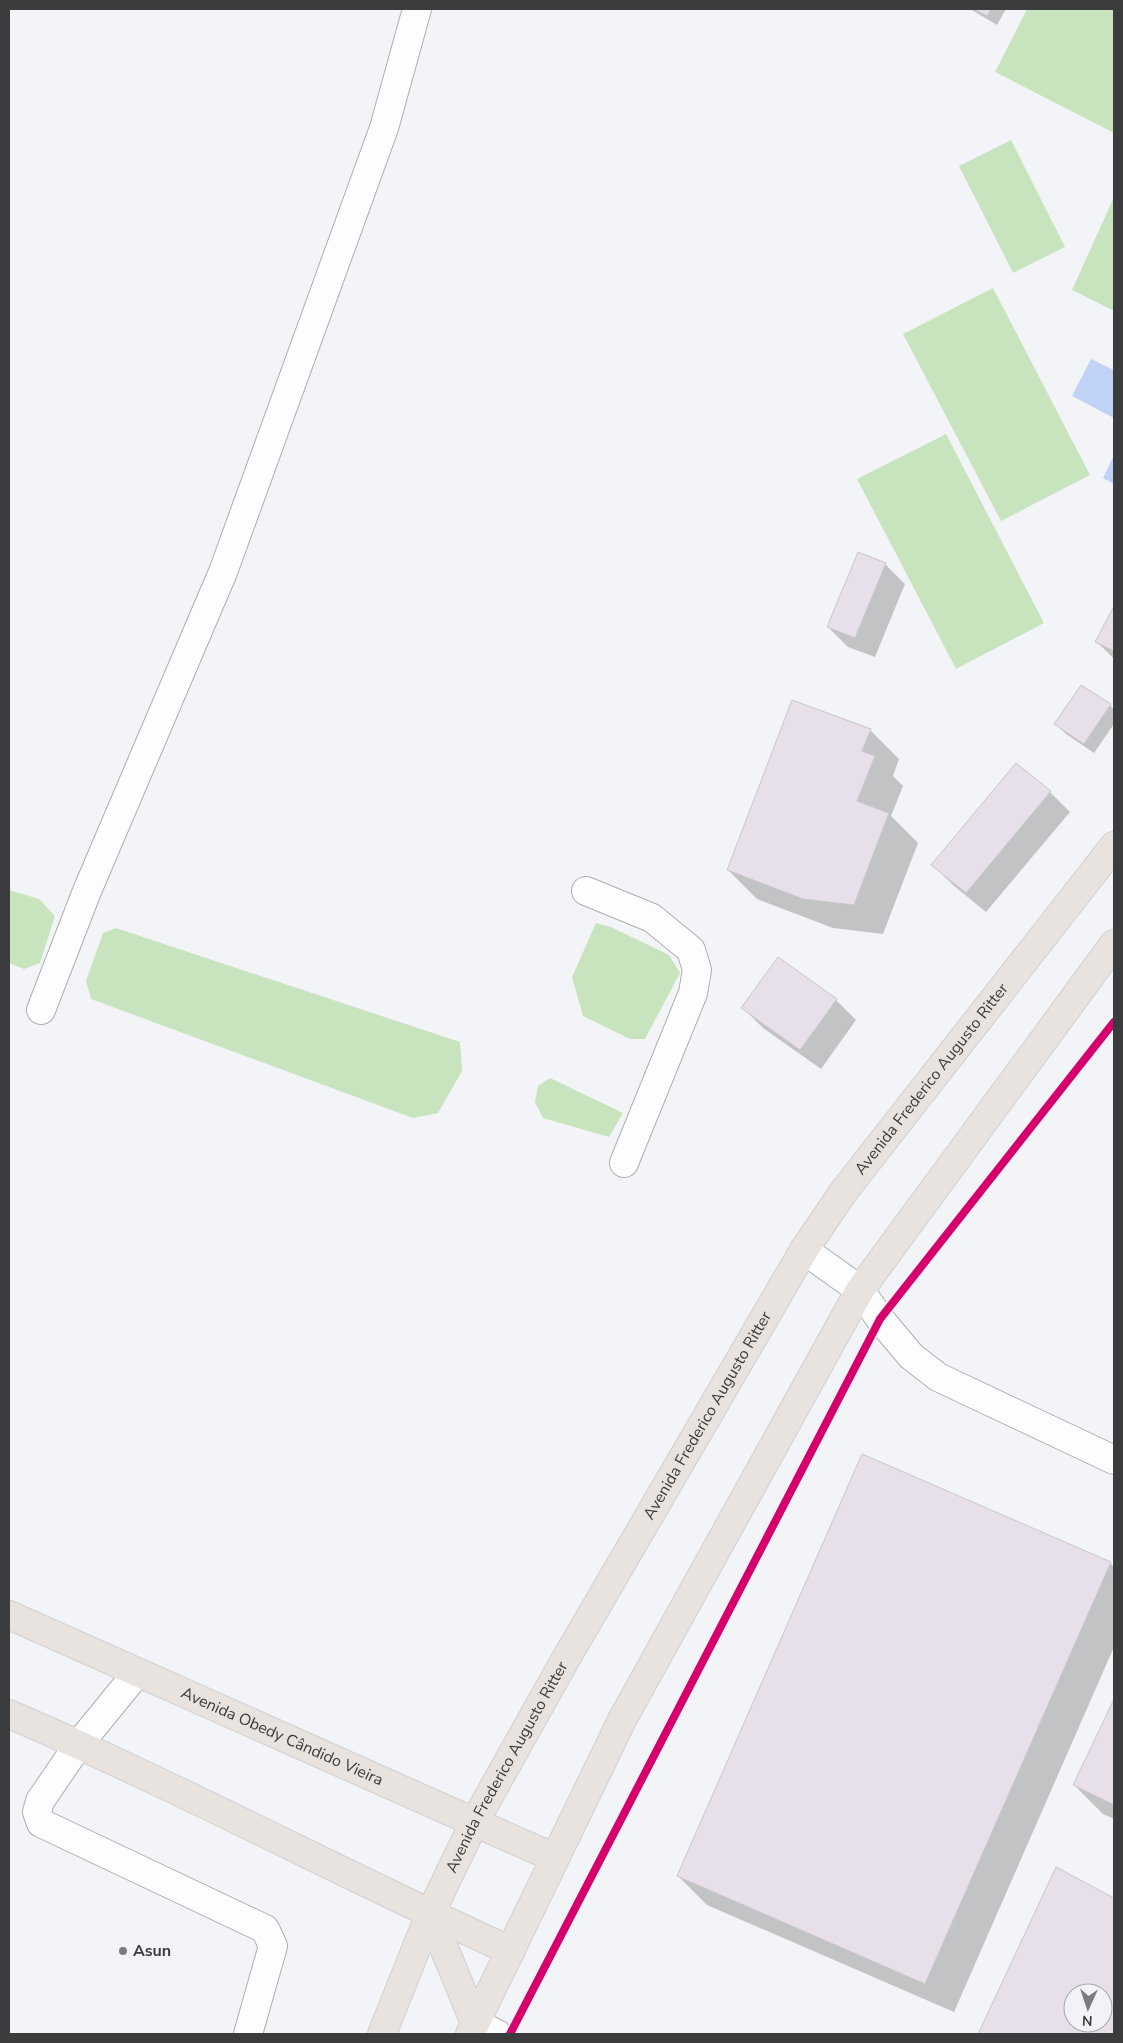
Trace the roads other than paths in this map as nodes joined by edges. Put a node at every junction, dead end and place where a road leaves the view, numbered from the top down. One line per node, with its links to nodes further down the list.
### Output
1 (417, 9): 5 (lane)
2 (1114, 846): 7 (main road, Avenida Frederico Augusto Ritter)
3 (586, 891): 6 (lane)
4 (1114, 944): 8 (main road)
5 (41, 1010)
6 (624, 1162)
7 (804, 1250): 8 (lane); 14 (main road, Avenida Frederico Augusto Ritter)
8 (860, 1290): 9 (lane); 15 (main road)
9 (1114, 1460)
10 (9, 1615): 11 (main road, Avenida Obedy Cândido Vieira)
11 (137, 1673): 13 (lane); 14 (main road, Avenida Obedy Cândido Vieira)
12 (9, 1714): 13 (main road)
13 (78, 1744): 16 (main road); 19 (lane)
14 (475, 1821): 15 (main road, Avenida Obedy Cândido Vieira); 16 (main road, Avenida Frederico Augusto Ritter)
15 (555, 1858): 17 (main road)
16 (430, 1914): 17 (main road); 18 (main road); 20 (main road, Avenida Frederico Augusto Ritter)
17 (511, 1951): 18 (main road)
18 (481, 2031)
19 (248, 2034)
20 (382, 2034)

